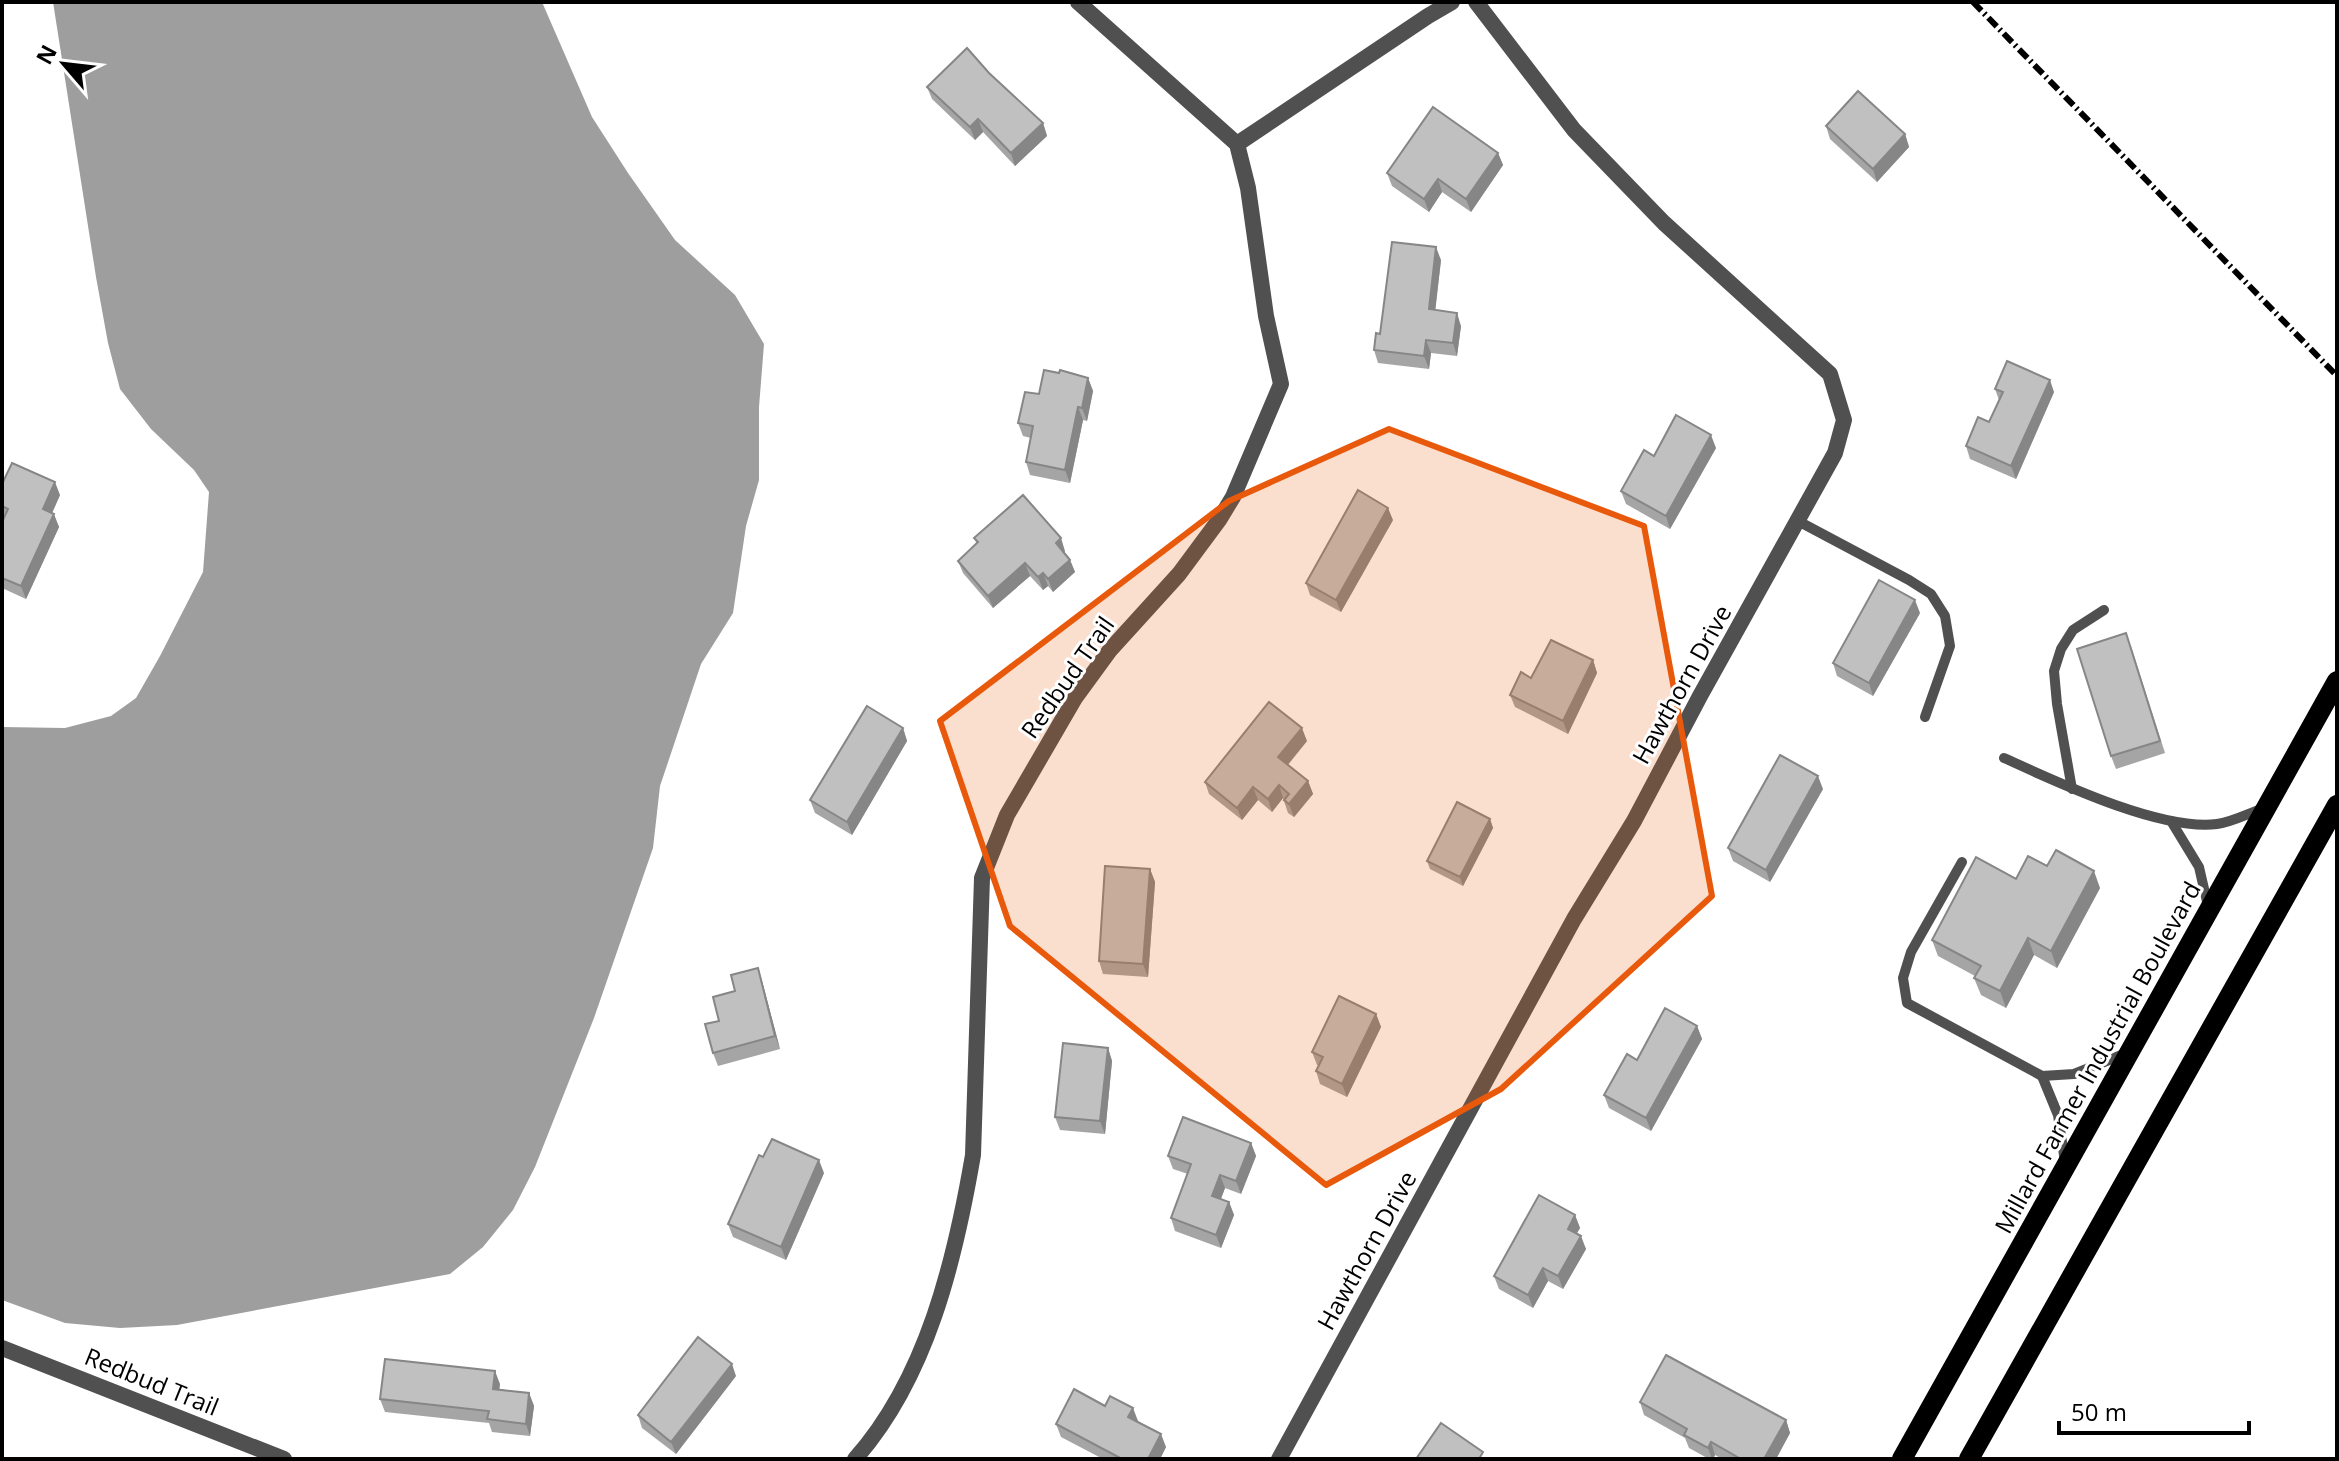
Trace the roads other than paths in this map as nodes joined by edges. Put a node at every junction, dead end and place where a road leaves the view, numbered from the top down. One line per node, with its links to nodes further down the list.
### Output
1 (1078, 2): 4 (street)
2 (1452, 2): 4 (street)
3 (1476, 2): 5 (street, Hawthorn Drive)
4 (1237, 144): 21 (street, Redbud Trail)
5 (1798, 521): 8 (lane); 22 (street, Hawthorn Drive)
6 (2104, 610): 10 (lane)
7 (2337, 681): 12 (main road, Millard Farmer Industrial Boulevard)
8 (1925, 717)
9 (2004, 758): 10 (lane)
10 (2072, 789): 13 (lane)
11 (2337, 805): 24 (main road)
12 (2266, 807): 13 (lane); 15 (main road, Millard Farmer Industrial Boulevard)
13 (2171, 821): 15 (lane)
14 (1962, 862): 17 (lane)
15 (2209, 910): 16 (main road, Millard Farmer Industrial Boulevard)
16 (2130, 1052): 17 (lane); 18 (main road, Millard Farmer Industrial Boulevard)
17 (2042, 1076): 18 (lane)
18 (2066, 1166): 23 (main road, Millard Farmer Industrial Boulevard)
19 (2, 1348): 20 (street, Redbud Trail)
20 (284, 1459)
21 (855, 1459)
22 (1279, 1459)
23 (1902, 1459)
24 (1969, 1459)

